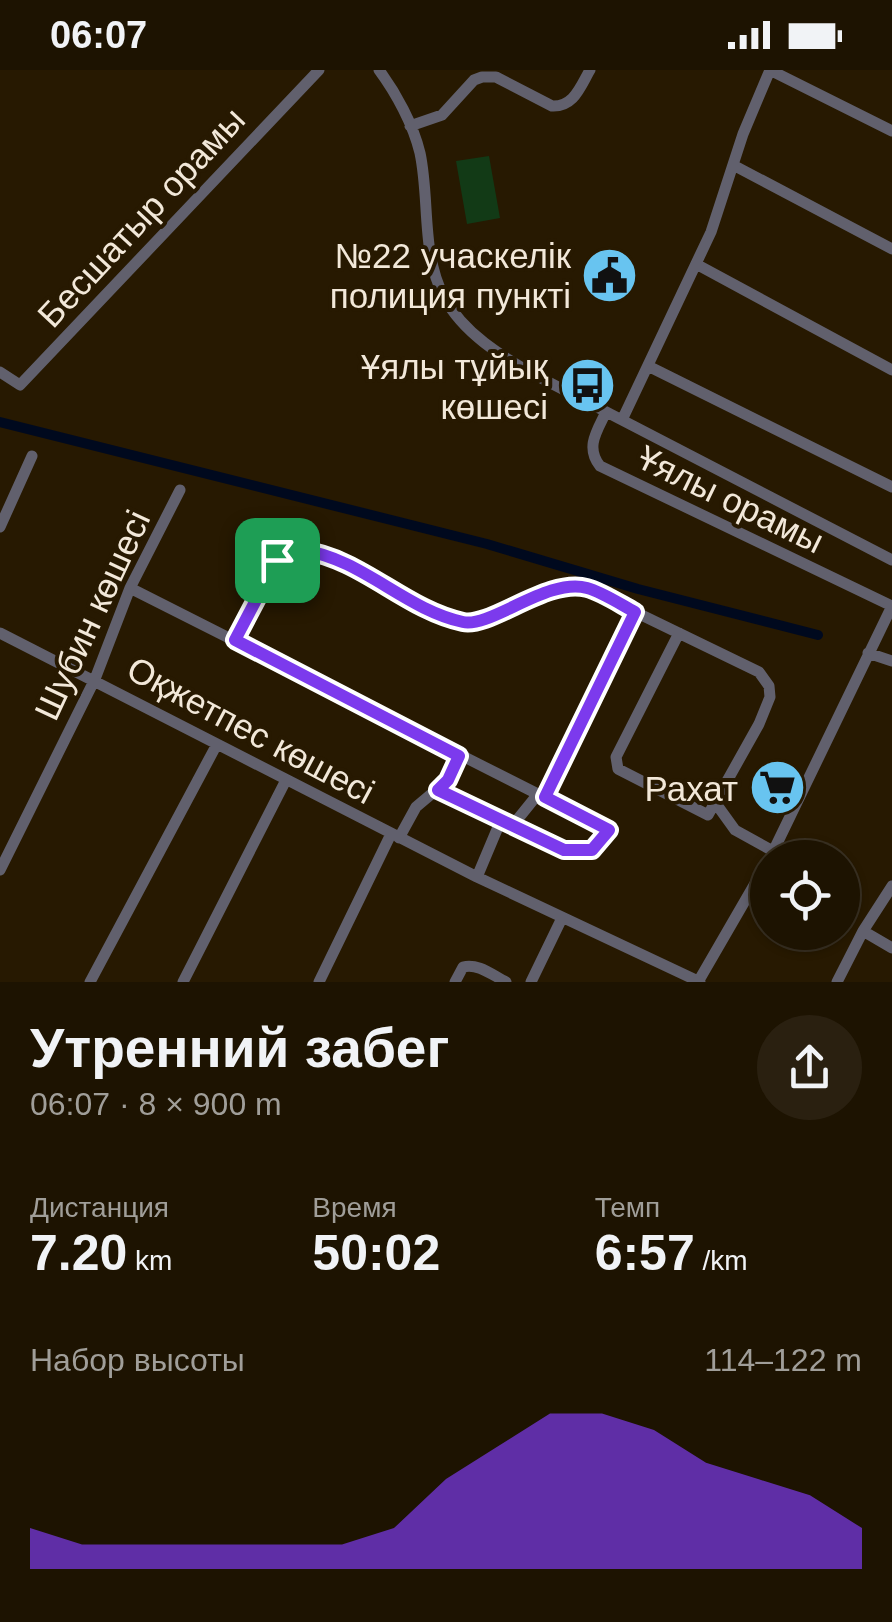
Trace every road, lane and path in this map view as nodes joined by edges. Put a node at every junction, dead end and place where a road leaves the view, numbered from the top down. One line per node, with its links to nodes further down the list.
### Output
1 (318, 70): 12 (street, Бесшатыр орамы)
2 (379, 70): 5 (street)
3 (590, 70): 5 (street)
4 (770, 70): 6 (street); 7 (street)
5 (410, 126): 13 (street)
6 (891, 127)
7 (733, 165): 8 (street); 9 (street)
8 (892, 249)
9 (696, 264): 10 (street); 11 (street)
10 (648, 366): 14 (street); 16 (street)
11 (892, 370)
12 (0, 372)
13 (606, 412): 14 (street); 21 (street, Ұялы орамы)
14 (622, 420): 19 (street)
15 (32, 456): 18 (street)
16 (892, 487)
17 (180, 490): 20 (street, Шубин көшесі)
18 (0, 527)
19 (892, 560)
20 (130, 588): 25 (street); 28 (street, Шубин көшесі)
21 (892, 606): 26 (street)
22 (635, 612): 24 (street); 25 (street); 33 (street)
23 (0, 633): 28 (street, Оқжетпес көшесі)
24 (679, 633): 34 (street); 34 (street)
25 (235, 640): 30 (street)
26 (868, 653): 27 (street); 37 (street)
27 (892, 662)
28 (95, 679): 29 (street, Оқжетпес көшесі); 39 (street, Шубин көшесі)
29 (216, 746): 31 (street, Оқжетпес көшесі); 46 (street)
30 (459, 756): 32 (street); 33 (street)
31 (286, 780): 36 (street, Оқжетпес көшесі); 47 (street)
32 (438, 790): 35 (street); 36 (street)
33 (541, 796): 35 (street); 35 (street)
34 (712, 810): 38 (street)
35 (507, 823): 40 (street)
36 (395, 836): 40 (street, Оқжетпес көшесі); 48 (street)
37 (778, 840)
38 (750, 842)
39 (0, 870)
40 (477, 878): 43 (street, Оқжетпес көшесі)
41 (892, 886): 44 (street)
42 (750, 892): 52 (street)
43 (562, 918): 51 (street); 52 (street, Оқжетпес көшесі)
44 (863, 931): 45 (street); 53 (street)
45 (892, 948)
46 (90, 982)
47 (183, 982)
48 (319, 982)
49 (455, 982): 50 (street)
50 (506, 982)
51 (531, 982)
52 (699, 982)
53 (837, 982)

